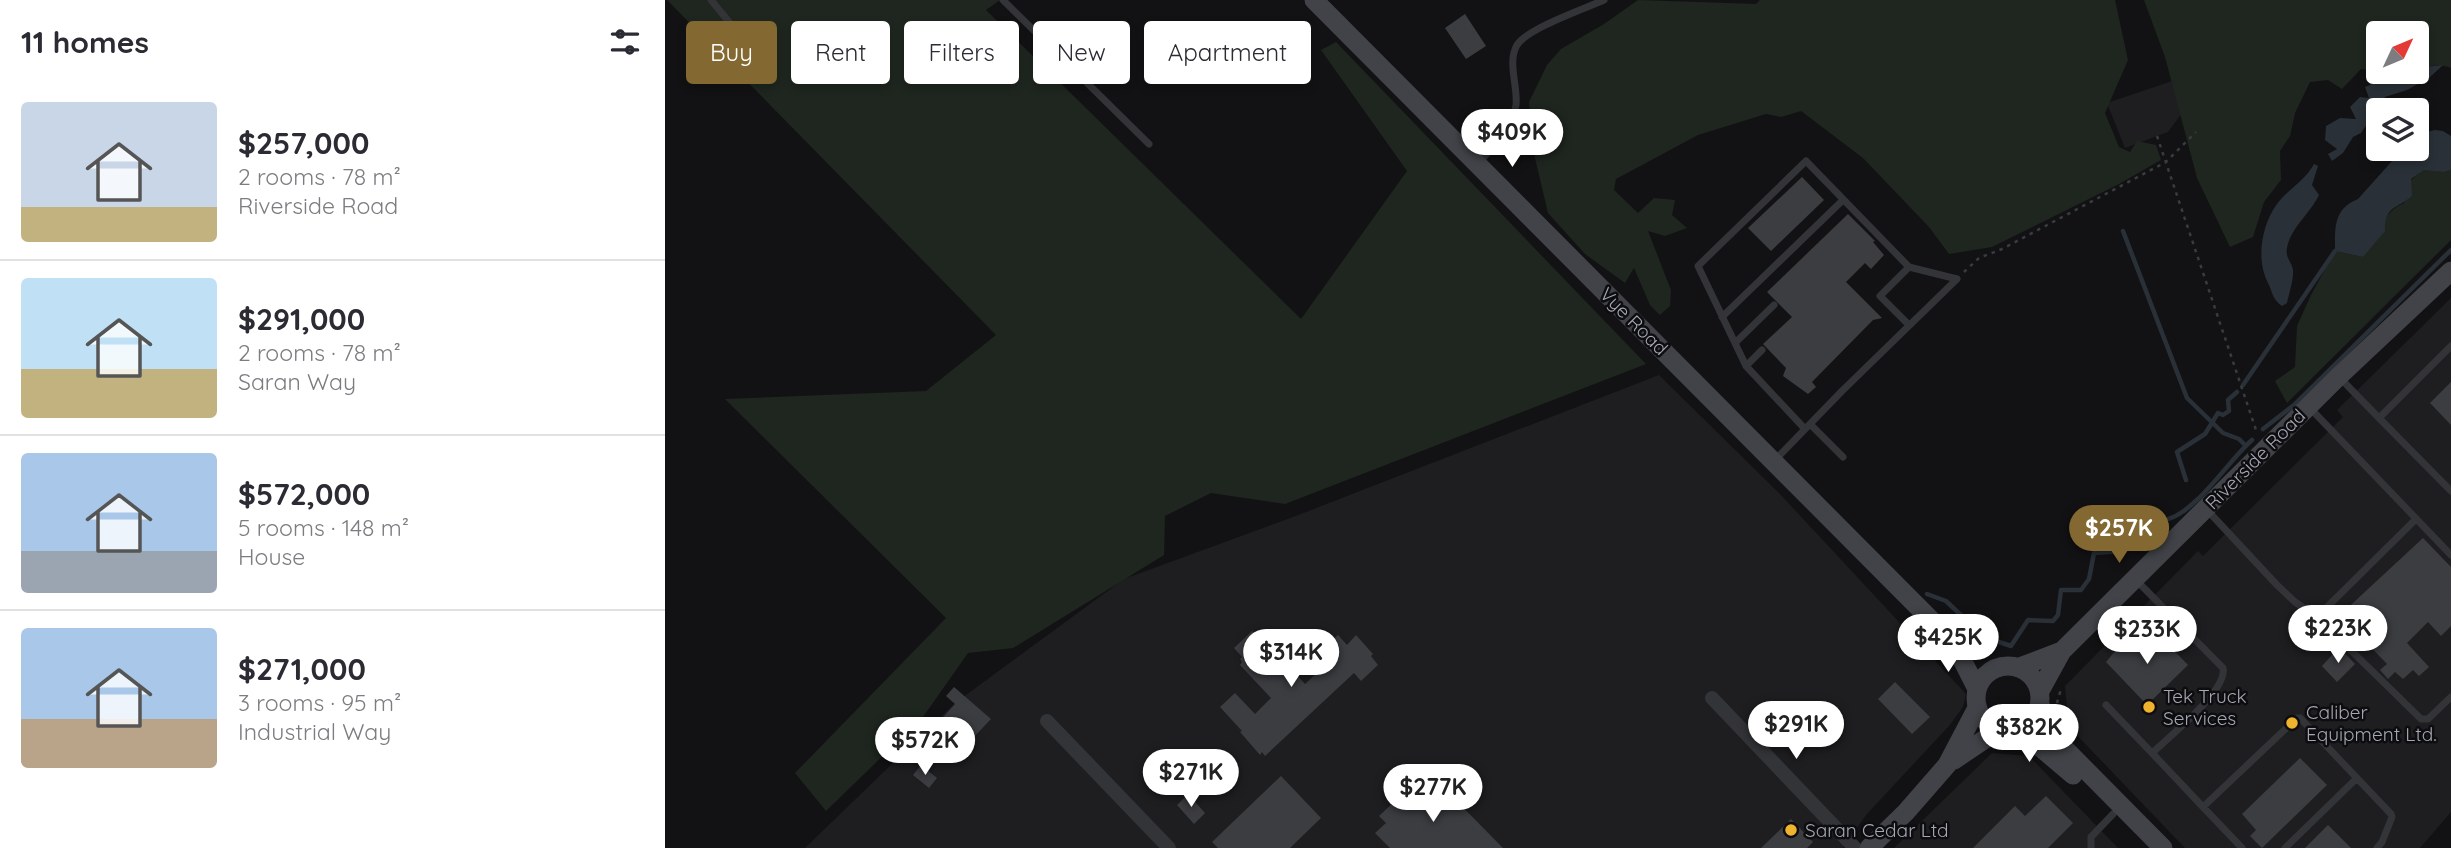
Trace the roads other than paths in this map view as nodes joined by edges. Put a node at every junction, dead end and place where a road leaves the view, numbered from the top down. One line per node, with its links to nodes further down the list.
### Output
1 (711, 0): 5 (lane)
2 (1003, 0): 6 (lane)
3 (1314, 0): 7 (main road, Vye Road)
4 (1604, 0): 7 (lane)
5 (728, 21)
6 (1149, 144)
7 (1478, 164): 23 (main road, Vye Road)
8 (1843, 200): 9 (lane); 12 (lane); 12 (lane)
9 (1909, 267): 13 (lane); 13 (lane)
10 (2451, 271): 18 (main road, Riverside Road)
11 (1774, 305): 14 (lane)
12 (1722, 317): 14 (lane)
13 (1909, 325): 21 (lane)
14 (1735, 343): 17 (lane)
15 (2451, 346): 20 (lane)
16 (1762, 350): 17 (lane)
17 (1746, 366): 21 (lane)
18 (2339, 377): 19 (main road, Riverside Road); 20 (lane)
19 (2308, 407): 25 (main road, Riverside Road); 26 (lane)
20 (2379, 418): 24 (lane)
21 (1808, 427): 22 (lane); 23 (lane)
22 (1843, 457)
23 (1775, 461): 30 (main road, Vye Road)
24 (2451, 491)
25 (2205, 508): 28 (main road, Riverside Road); 29 (lane)
26 (2416, 519): 27 (lane); 29 (lane)
27 (2451, 555)
28 (2135, 578): 31 (main road, Riverside Road); 40 (lane)
29 (2317, 617): 33 (lane)
30 (1953, 642): 32 (main road, Vye Road); 35 (main road, Vye Road)
31 (2061, 651): 32 (main road, Riverside Road); 36 (main road, Riverside Road)
32 (2012, 666): 35 (main road); 36 (main road)
33 (2451, 697)
34 (1712, 698): 46 (street)
35 (1977, 698): 39 (main road); 41 (main road)
36 (2045, 703): 39 (main road); 50 (main road)
37 (2106, 705): 40 (lane)
38 (1047, 721): 45 (street)
39 (2006, 729): 41 (main road); 44 (main road)
40 (2152, 753): 43 (lane)
41 (1947, 765): 47 (main road)
42 (2357, 778): 43 (lane); 52 (lane); 53 (lane)
43 (2203, 807): 51 (lane)
44 (2113, 814): 48 (lane); 49 (main road)
45 (1169, 848)
46 (1855, 848)
47 (1869, 848)
48 (2091, 848)
49 (2147, 848)
50 (2163, 848)
51 (2242, 848)
52 (2285, 848)
53 (2377, 848)

